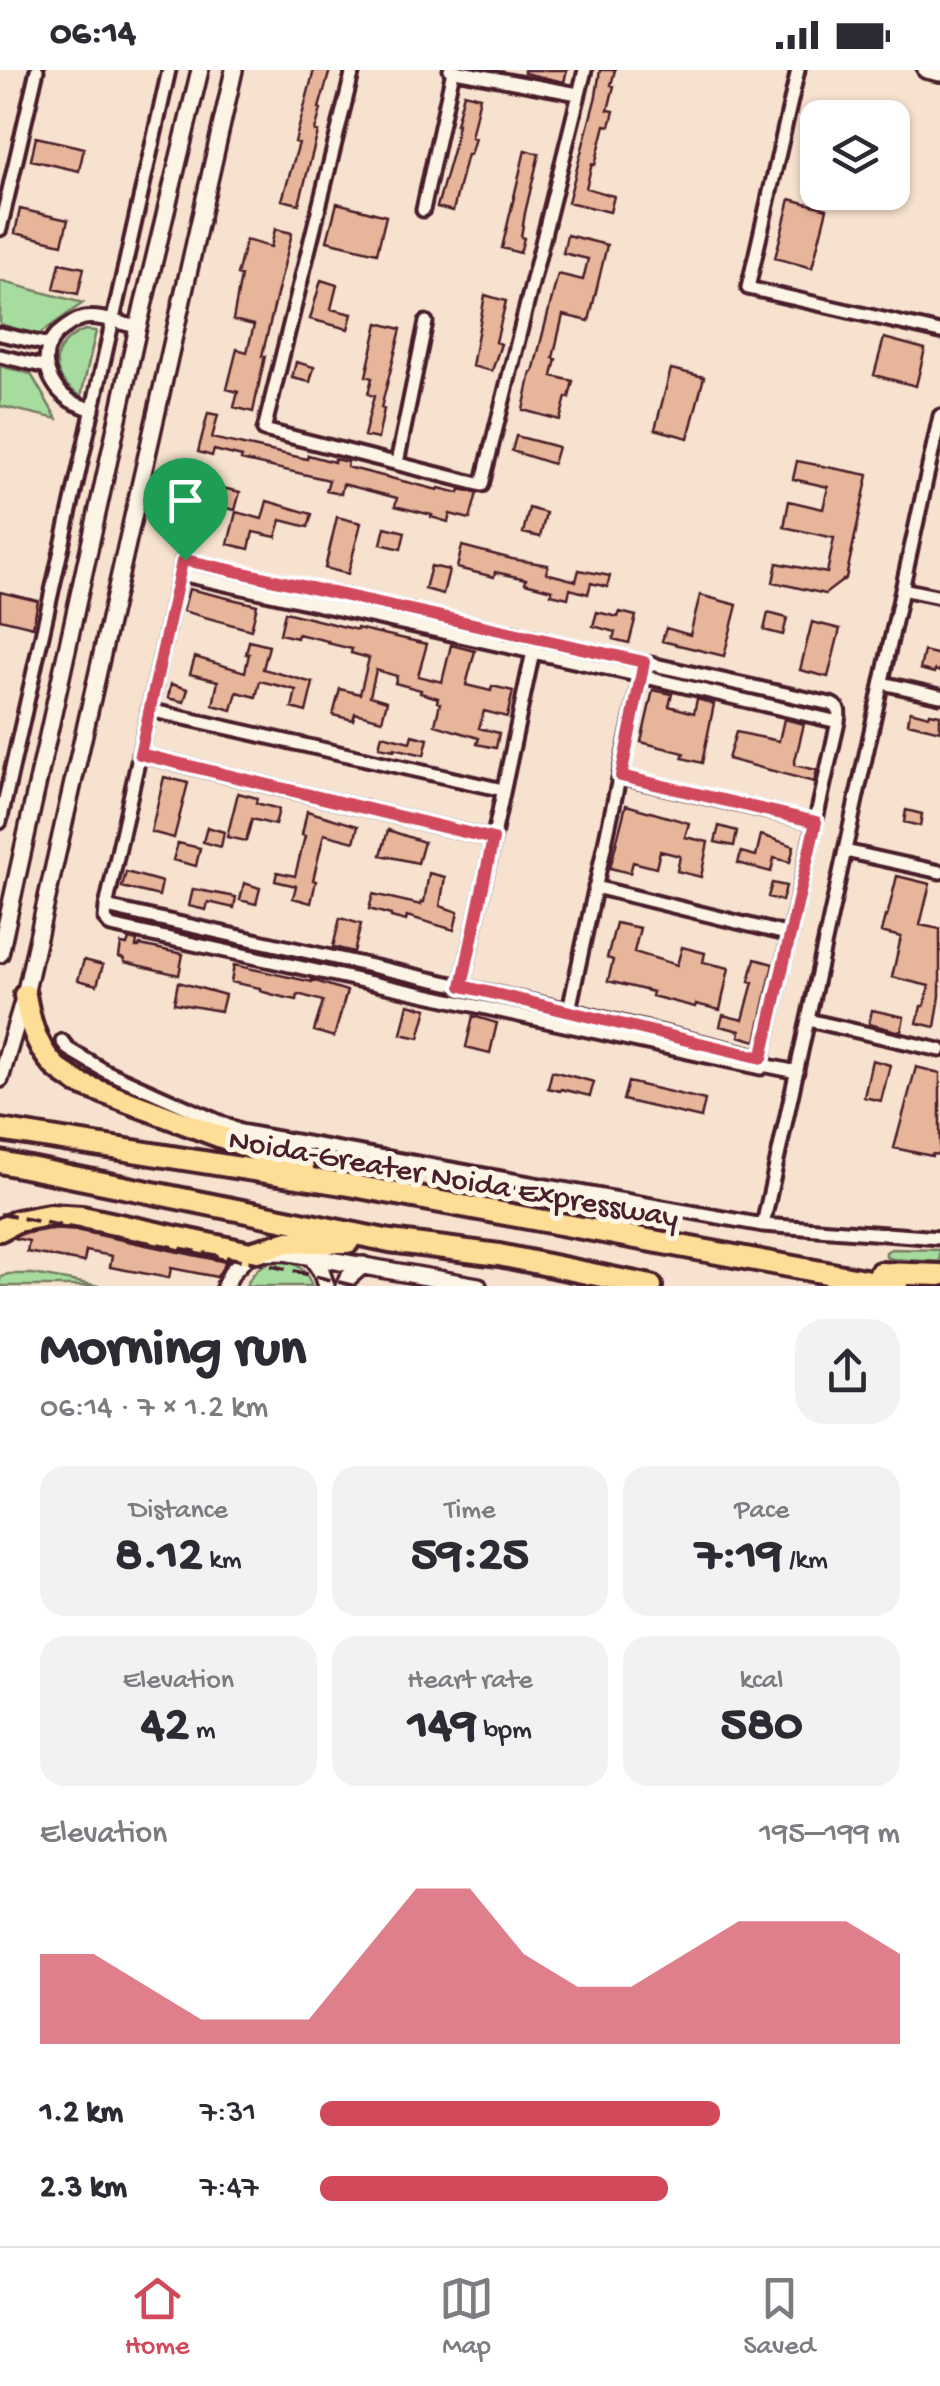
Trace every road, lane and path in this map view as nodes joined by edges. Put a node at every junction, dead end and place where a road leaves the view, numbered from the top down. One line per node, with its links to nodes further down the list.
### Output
1 (37, 70): 12 (street)
2 (169, 70): 15 (street)
3 (200, 70): 17 (street)
4 (234, 70): 52 (street)
5 (353, 70): 25 (street)
6 (450, 70): 11 (street); 13 (street)
7 (585, 70): 11 (street)
8 (798, 70): 18 (street)
9 (926, 70): 10 (street)
10 (940, 73)
11 (578, 94): 25 (street)
12 (3, 206): 14 (street)
13 (423, 210)
14 (0, 229)
15 (113, 322): 17 (street); 20 (street); 23 (street)
16 (426, 322): 25 (street)
17 (138, 327): 50 (street)
18 (940, 332)
19 (0, 334): 20 (street)
20 (50, 345): 22 (street)
21 (0, 356): 22 (street)
22 (47, 367): 23 (street)
23 (93, 410): 42 (street)
24 (940, 416): 26 (street)
25 (397, 464)
26 (923, 494): 27 (street); 30 (street)
27 (940, 498)
28 (180, 574): 29 (street); 32 (street); 38 (street)
29 (316, 588): 32 (street); 33 (street)
30 (902, 589): 31 (street); 36 (street)
31 (940, 598)
32 (314, 603): 34 (street)
33 (536, 638): 34 (street); 35 (street)
34 (532, 652): 35 (street); 41 (street)
35 (643, 669): 40 (street); 43 (street)
36 (882, 683): 37 (street); 45 (street)
37 (940, 696)
38 (149, 710): 39 (street); 41 (street)
39 (140, 754): 44 (street); 48 (street)
40 (621, 776): 43 (street); 47 (street)
41 (503, 790): 44 (street)
42 (0, 822)
43 (816, 822): 49 (street)
44 (493, 839): 51 (street)
45 (845, 850): 46 (street); 54 (street)
46 (940, 872)
47 (595, 887): 49 (street); 53 (street)
48 (106, 907): 51 (street); 57 (street)
49 (790, 934): 57 (street)
50 (0, 954)
51 (462, 986): 53 (street)
52 (26, 995): 59 (street); 62 (highway)
53 (569, 1010): 57 (street)
54 (808, 1020): 56 (street); 58 (street)
55 (62, 1042): 63 (street)
56 (940, 1050)
57 (763, 1061): 58 (street)
58 (796, 1072): 63 (street)
59 (0, 1079)
60 (6, 1131): 62 (highway, Noida-Greater Noida Expressway)
61 (4, 1163): 66 (highway)
62 (343, 1184): 70 (highway, Noida-Greater Noida Expressway)
63 (763, 1225): 65 (street)
64 (0, 1230): 67 (highway)
65 (940, 1238)
66 (390, 1241): 67 (highway); 76 (highway)
67 (250, 1253): 68 (street); 72 (street)
68 (311, 1256): 69 (street); 73 (street)
69 (363, 1265): 74 (street); 75 (street)
70 (803, 1269): 71 (highway); 77 (highway, Noida-Greater Noida Expressway)
71 (940, 1275)
72 (225, 1286)
73 (326, 1286)
74 (344, 1286)
75 (478, 1286)
76 (651, 1286)
77 (897, 1286)

